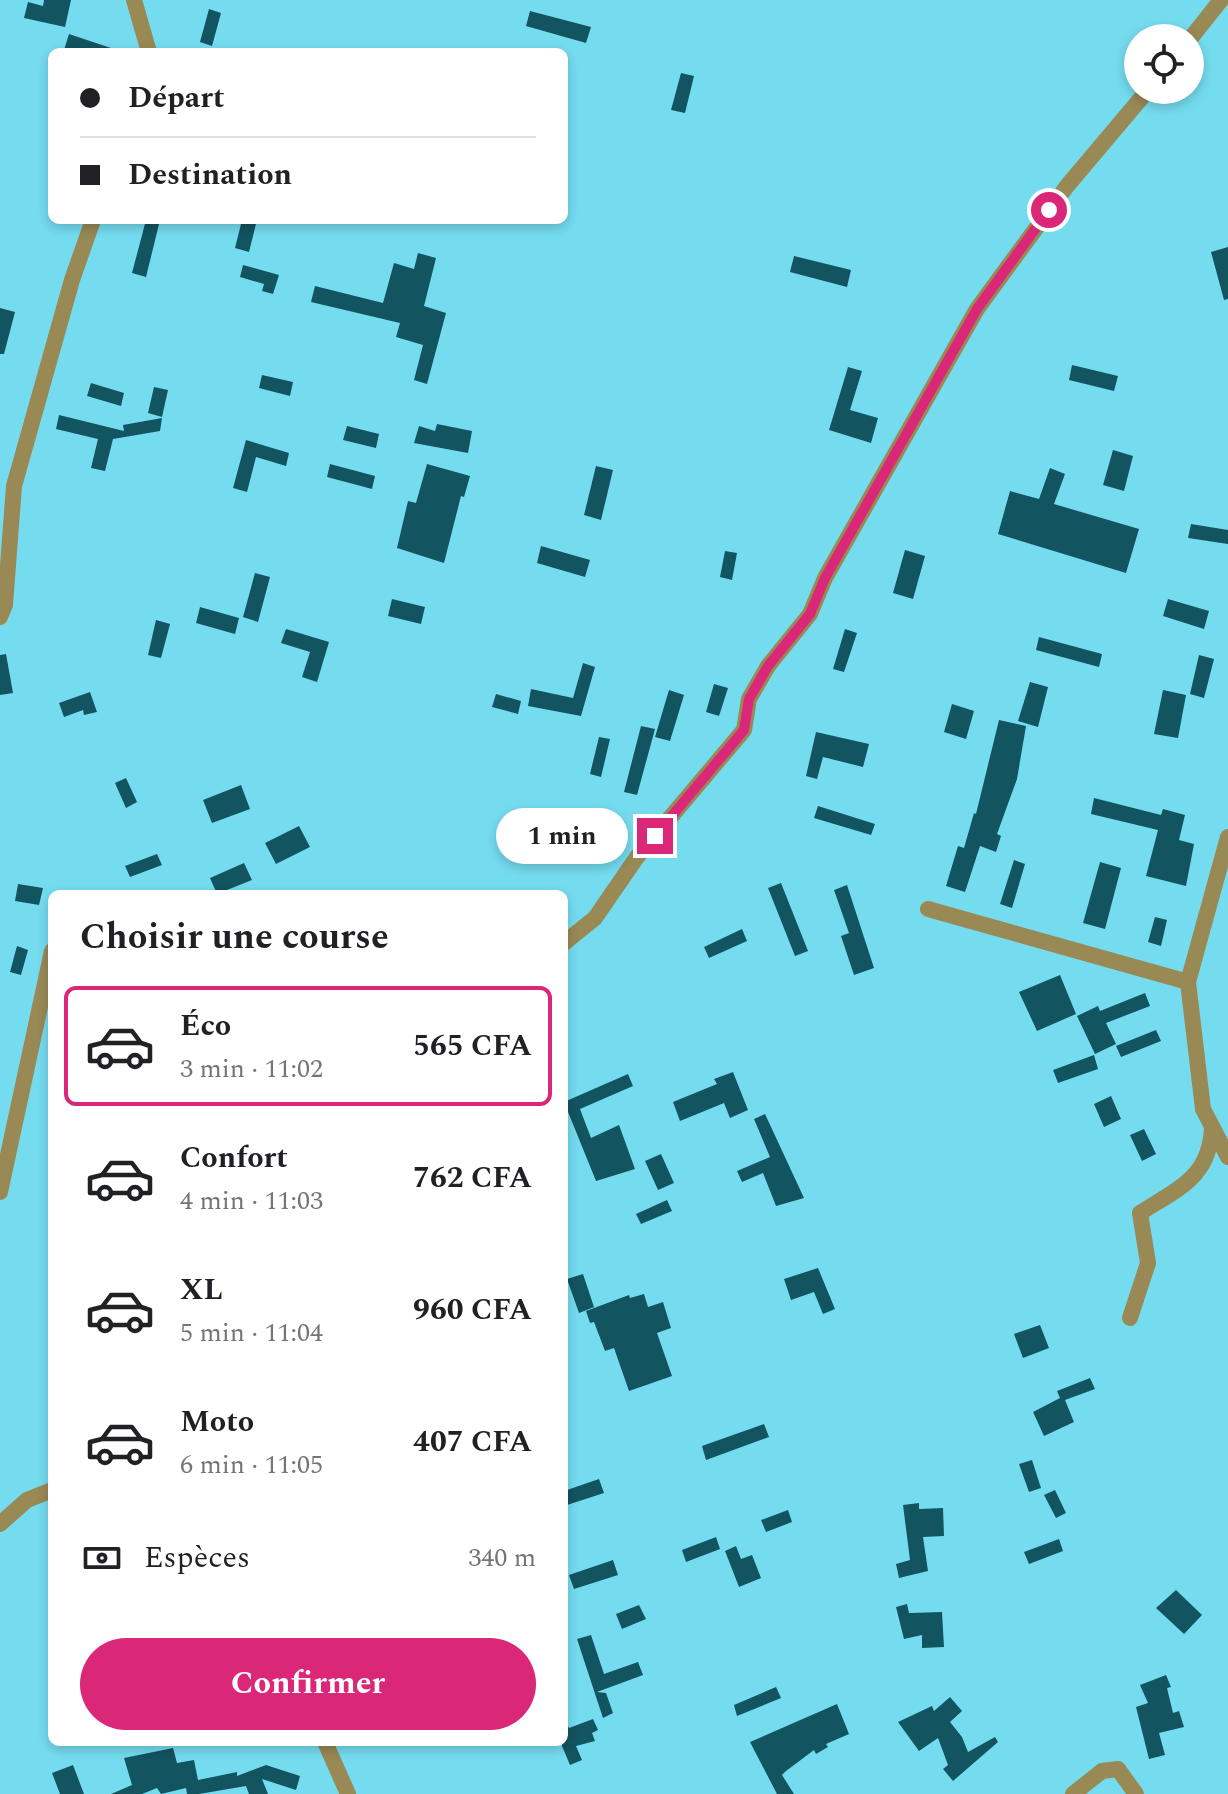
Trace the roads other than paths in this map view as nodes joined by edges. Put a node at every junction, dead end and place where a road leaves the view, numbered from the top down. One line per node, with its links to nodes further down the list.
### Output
1 (134, 0): 4 (street)
2 (1221, 0): 3 (street)
3 (1202, 24)
4 (148, 48)
5 (1136, 104): 10 (street)
6 (92, 224): 7 (street)
7 (0, 617)
8 (1228, 837): 12 (street)
9 (928, 909): 12 (street)
10 (568, 940)
11 (48, 967): 13 (street)
12 (1188, 982): 14 (street)
13 (8, 1123): 16 (street)
14 (1212, 1126): 15 (street); 17 (street)
15 (1228, 1157)
16 (0, 1192)
17 (1130, 1318)
18 (48, 1492): 19 (street)
19 (0, 1524)
20 (327, 1746): 21 (street)
21 (348, 1794)
22 (1073, 1794): 23 (street)
23 (1136, 1794)

